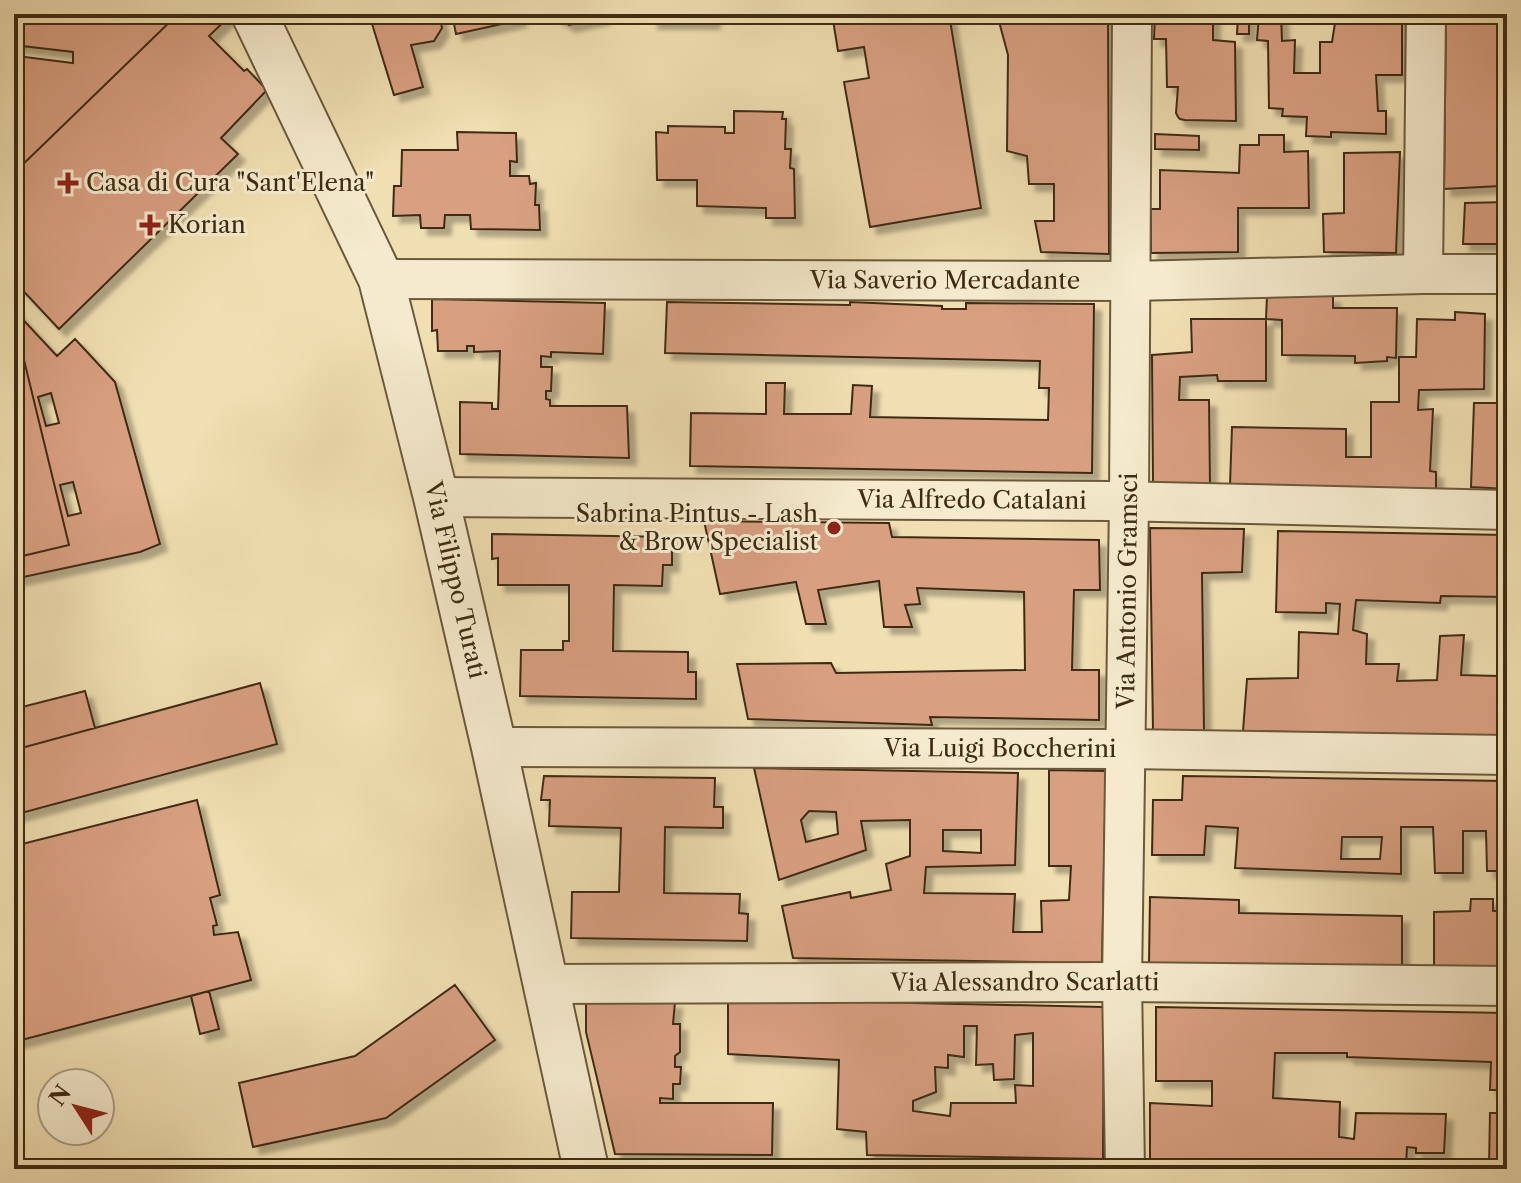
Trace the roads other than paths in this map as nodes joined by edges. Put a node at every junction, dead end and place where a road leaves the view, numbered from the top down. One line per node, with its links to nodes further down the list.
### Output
1 (254, 14): 6 (street, Via Filippo Turati)
2 (1132, 14): 7 (street, Via Antonio Gramsci)
3 (1426, 14): 4 (street)
4 (1423, 274): 5 (street, Via Saverio Mercadante); 7 (street, Via Saverio Mercadante)
5 (1507, 274)
6 (381, 279): 7 (street, Via Saverio Mercadante); 8 (street, Via Filippo Turati)
7 (1131, 281): 9 (street, Via Antonio Gramsci)
8 (436, 497): 9 (street, Via Alfredo Catalani); 11 (street, Via Filippo Turati)
9 (1129, 501): 10 (street, Via Alfredo Catalani); 12 (street, Via Antonio Gramsci)
10 (1507, 510)
11 (494, 747): 12 (street, Via Luigi Boccherini); 15 (street, Via Filippo Turati)
12 (1126, 749): 13 (street, Via Luigi Boccherini); 14 (street, Via Antonio Gramsci)
13 (1507, 755)
14 (1122, 982): 15 (street, Via Alessandro Scarlatti); 16 (street, Via Alessandro Scarlatti); 18 (street, Via Antonio Gramsci)
15 (545, 984): 17 (street, Via Filippo Turati)
16 (1507, 986)
17 (586, 1169)
18 (1125, 1169)

